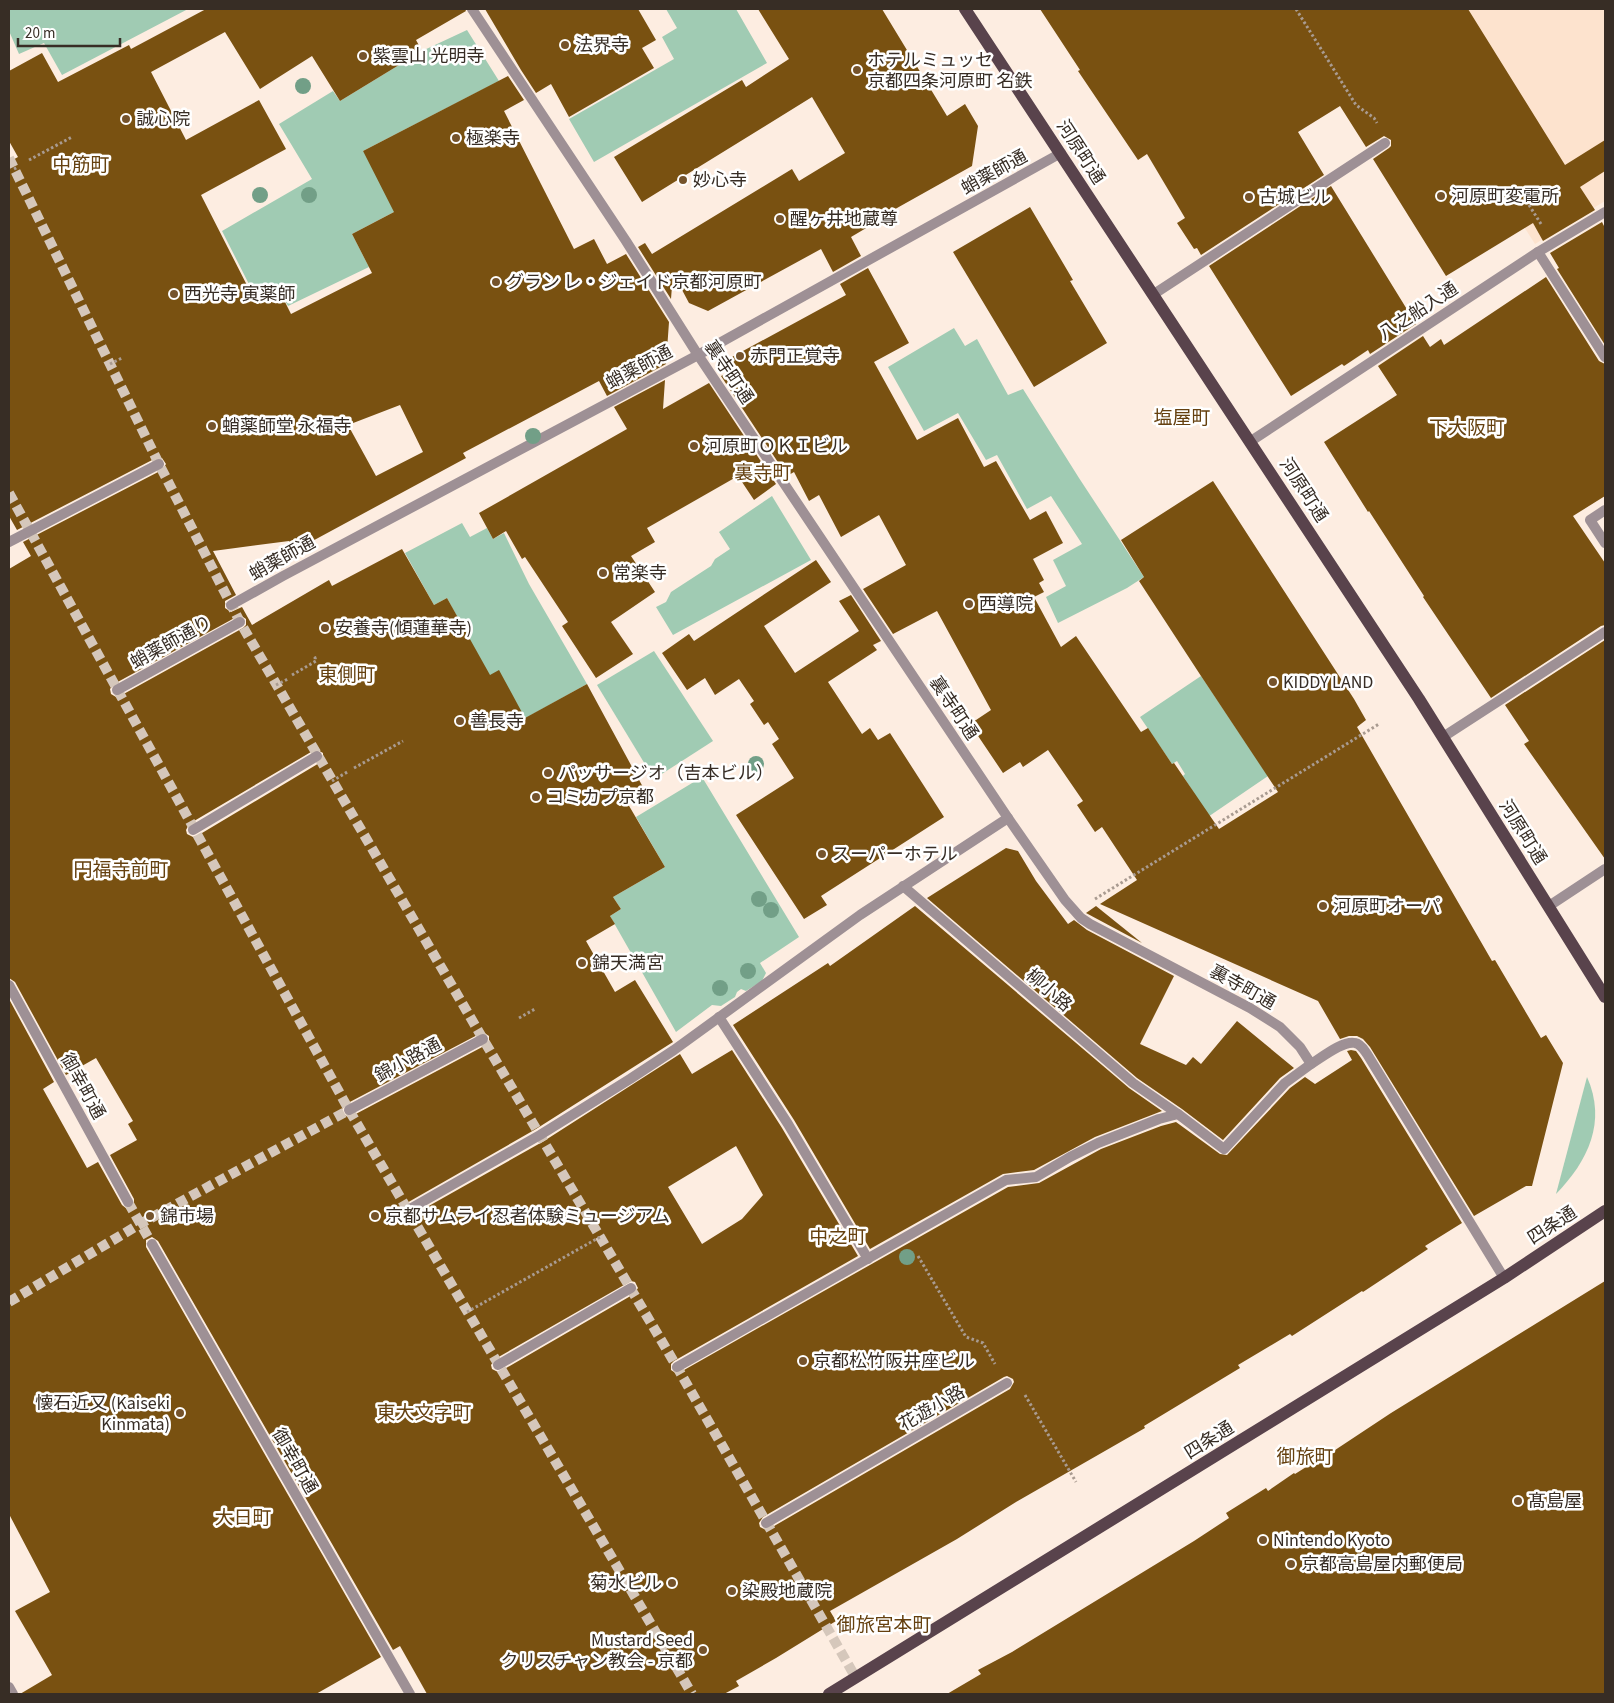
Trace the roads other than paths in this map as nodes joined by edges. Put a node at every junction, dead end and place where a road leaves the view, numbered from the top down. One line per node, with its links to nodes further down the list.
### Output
1 (472, 9): 8 (street, 裏寺町通)
2 (965, 9): 4 (main road, 河原町通)
3 (1385, 143): 7 (street)
4 (1061, 154): 7 (main road, 河原町通); 8 (street, 蛸薬師通)
5 (1605, 212): 6 (street, 八之船入通)
6 (1538, 252): 9 (street); 10 (street, 八之船入通)
7 (1154, 294): 10 (main road, 河原町通)
8 (698, 355): 15 (street, 蛸薬師通); 21 (street, 裏寺町通)
9 (1605, 357)
10 (1251, 441): 19 (main road, 河原町通)
11 (159, 464): 13 (street)
12 (1605, 510): 14 (street)
13 (9, 542)
14 (1605, 543)
15 (231, 606)
16 (240, 622): 18 (street, 蛸薬師通り)
17 (1605, 632): 19 (street)
18 (117, 690)
19 (1443, 737): 25 (main road, 河原町通)
20 (317, 756): 22 (street)
21 (1008, 818): 24 (street); 30 (street, 裏寺町通)
22 (194, 830)
23 (1605, 869): 25 (street)
24 (903, 886): 28 (street); 32 (street, 柳小路)
25 (1548, 906): 27 (main road, 河原町通)
26 (9, 984): 33 (street, 御幸町通)
27 (1605, 997)
28 (719, 1017): 34 (street); 37 (street)
29 (483, 1039): 31 (street, 錦小路通)
30 (1311, 1064): 32 (street, 柳小路); 38 (street)
31 (349, 1110)
32 (1178, 1114): 37 (street)
33 (128, 1202)
34 (408, 1210)
35 (1605, 1211): 38 (main road, 四条通)
36 (152, 1244): 46 (street, 御幸町通)
37 (868, 1259): 41 (street)
38 (1504, 1278): 47 (main road, 四条通)
39 (631, 1288): 40 (street)
40 (498, 1365)
41 (677, 1367)
42 (1007, 1383): 43 (street, 花遊小路)
43 (766, 1522)
44 (9, 1687): 45 (street)
45 (13, 1694)
46 (410, 1694)
47 (829, 1694)

